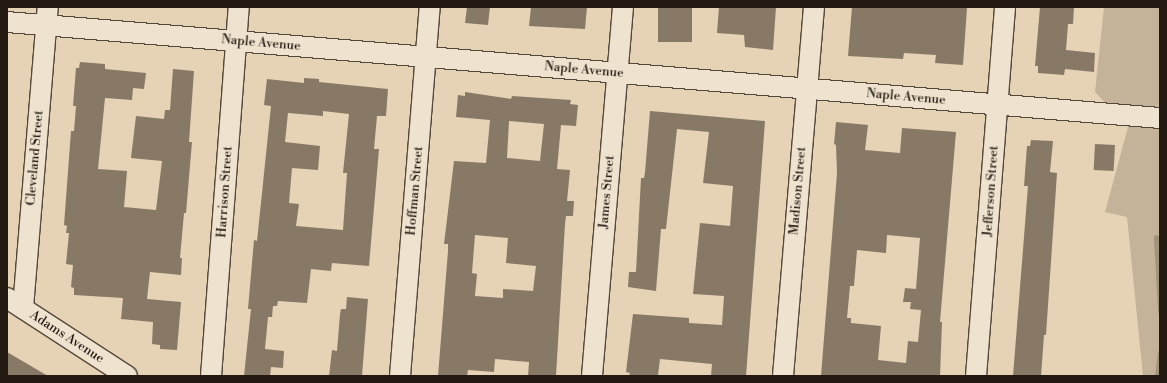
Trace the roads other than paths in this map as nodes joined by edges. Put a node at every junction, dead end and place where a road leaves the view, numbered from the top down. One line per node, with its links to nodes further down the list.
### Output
1 (239, 7): 8 (street, Harrison Street)
2 (430, 7): 9 (street, Hoffman Street)
3 (622, 7): 10 (street, James Street)
4 (814, 7): 11 (street, Madison Street)
5 (1005, 7): 12 (street, Jefferson Street)
6 (47, 16): 7 (street, Naple Avenue); 8 (street, Naple Avenue); 14 (street, Cleveland Street)
7 (7, 22)
8 (236, 41): 9 (street, Naple Avenue); 16 (street, Harrison Street)
9 (426, 56): 10 (street, Naple Avenue); 17 (street, Hoffman Street)
10 (617, 72): 11 (street, Naple Avenue); 18 (street, James Street)
11 (807, 88): 12 (street, Naple Avenue); 19 (street, Madison Street)
12 (997, 104): 13 (street, Naple Avenue); 20 (street, Jefferson Street)
13 (1160, 118)
14 (15, 303): 15 (street, Adams Avenue)
15 (127, 376)
16 (210, 376)
17 (400, 376)
18 (592, 376)
19 (783, 376)
20 (976, 376)

